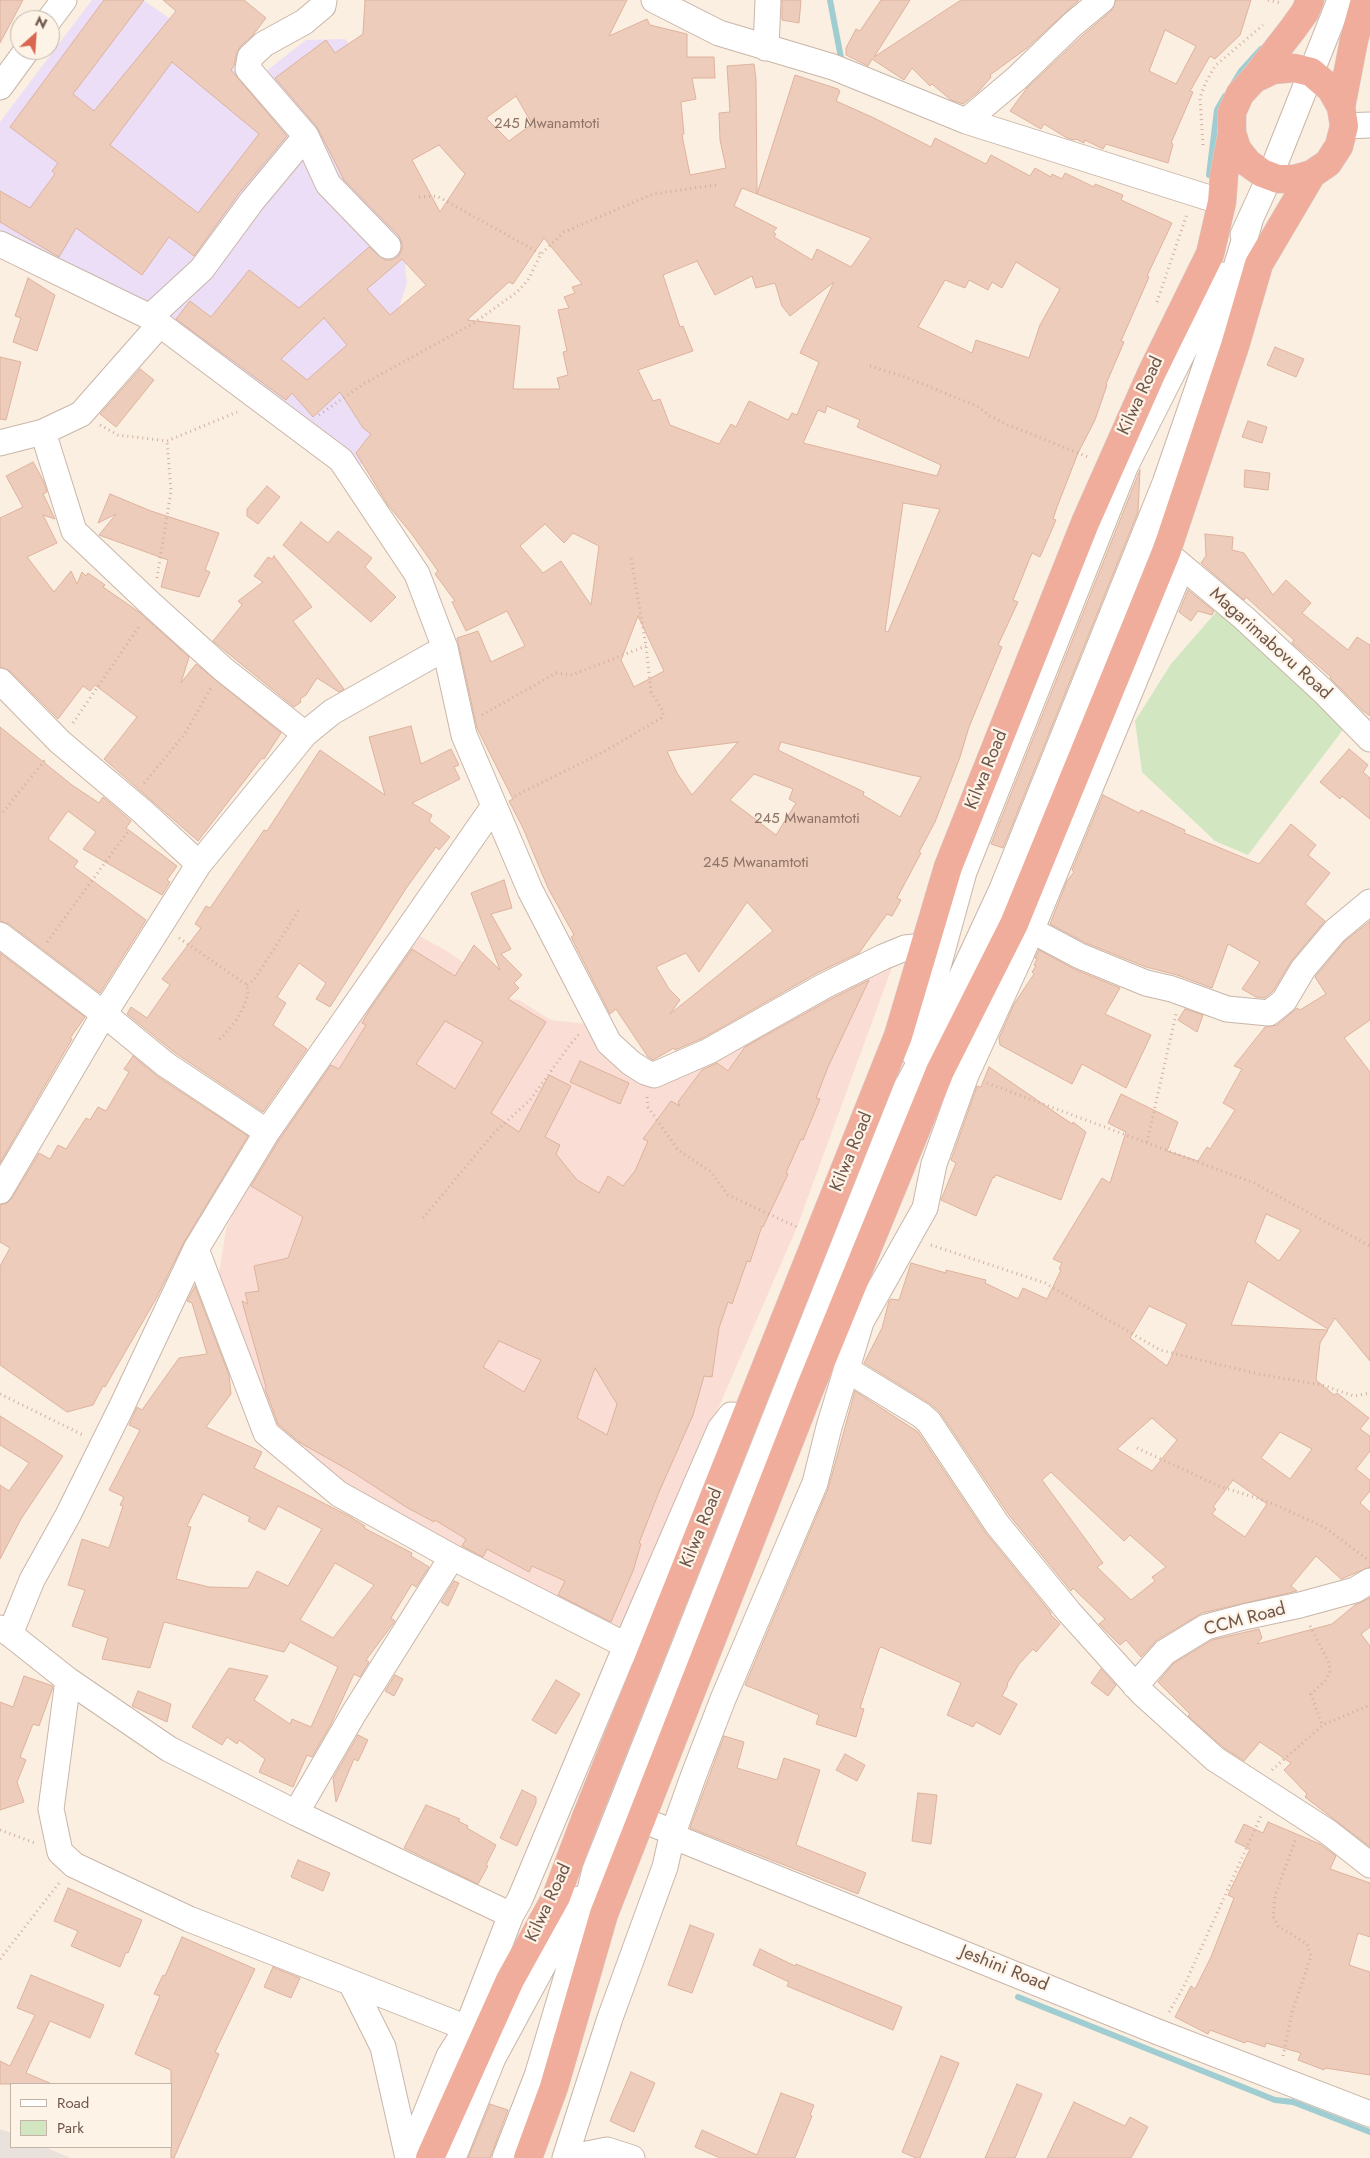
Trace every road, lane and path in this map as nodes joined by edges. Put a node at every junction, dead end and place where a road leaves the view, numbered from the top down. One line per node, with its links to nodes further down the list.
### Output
1 (324, 0): 19 (street)
2 (654, 0): 11 (street)
3 (768, 0): 11 (street)
4 (1102, 0): 17 (street)
5 (1282, 0): 9 (path)
6 (1310, 0): 14 (highway)
7 (1340, 0): 13 (street)
8 (1365, 0): 16 (highway)
9 (1277, 8)
10 (1268, 20): 20 (path)
11 (766, 48): 17 (street)
12 (20, 60): 15 (street)
13 (1311, 72): 14 (highway); 16 (highway); 22 (street)
14 (1254, 79): 18 (highway, Kilwa Road)
15 (0, 86)
16 (1352, 120): 21 (highway)
17 (966, 121): 24 (street)
18 (1232, 133): 22 (highway); 26 (highway, Kilwa Road)
19 (306, 136): 29 (street); 32 (street)
20 (1204, 149)
21 (1312, 174): 22 (highway); 42 (highway)
22 (1270, 176): 27 (street)
23 (716, 185): 30 (path)
24 (1194, 193): 26 (street); 31 (path)
25 (419, 197): 30 (path)
26 (1222, 202): 61 (highway, Kilwa Road)
27 (1250, 221): 70 (street); 70 (street)
28 (0, 244): 32 (street)
29 (388, 246)
30 (541, 254): 36 (path)
31 (1154, 311)
32 (155, 320): 34 (street); 35 (street)
33 (870, 366): 40 (path)
34 (263, 401): 36 (street); 38 (path)
35 (81, 414): 37 (street); 38 (path)
36 (300, 428): 45 (street)
37 (42, 432): 39 (street); 43 (street)
38 (167, 441): 43 (path)
39 (0, 443)
40 (1092, 459)
41 (631, 557): 44 (path)
42 (1174, 559): 50 (street, Magarimabovu Road); 59 (highway)
43 (152, 605): 46 (street); 51 (path)
44 (646, 646): 48 (path); 53 (path)
45 (446, 648): 48 (street); 49 (street)
46 (223, 668): 49 (street); 52 (path)
47 (0, 681): 51 (street)
48 (462, 726): 53 (street)
49 (305, 734): 55 (street)
50 (1370, 739)
51 (60, 742): 52 (street); 54 (path)
52 (136, 806): 55 (street); 62 (path)
53 (494, 806): 66 (street); 71 (street)
54 (4, 812)
55 (199, 864): 58 (street)
56 (1370, 902): 64 (street)
57 (299, 910): 63 (path)
58 (160, 926): 63 (path); 65 (street)
59 (1022, 927): 64 (street); 69 (street); 99 (highway)
60 (0, 935): 62 (street)
61 (924, 946): 68 (street); 75 (highway, Kilwa Road)
62 (34, 961): 65 (street)
63 (247, 985): 67 (path)
64 (1180, 992): 72 (path)
65 (104, 1014): 71 (street); 73 (street)
66 (595, 1016): 68 (street); 74 (path)
67 (219, 1040)
68 (644, 1072): 75 (path)
69 (966, 1075): 72 (path); 76 (street)
70 (906, 1088): 104 (street)
71 (266, 1132): 78 (street)
72 (1147, 1142): 77 (path)
73 (0, 1192)
74 (423, 1218)
75 (803, 1228): 82 (highway, Kilwa Road)
76 (907, 1237): 79 (street); 80 (path)
77 (1370, 1246)
78 (196, 1250): 83 (street); 85 (street)
79 (846, 1369): 93 (street); 101 (street)
80 (1370, 1393)
81 (0, 1394): 83 (path)
82 (747, 1416): 90 (street); 91 (highway, Kilwa Road)
83 (102, 1445): 89 (street)
84 (1137, 1448): 86 (path)
85 (452, 1557): 90 (street); 97 (street)
86 (1370, 1560)
87 (1370, 1581): 88 (street, CCM Road)
88 (1300, 1606): 93 (street, CCM Road); 95 (path)
89 (5, 1631): 92 (street)
90 (626, 1646): 91 (street); 105 (street)
91 (650, 1657): 113 (highway, Kilwa Road)
92 (68, 1680): 97 (street); 102 (street)
93 (1135, 1686): 96 (street)
94 (1370, 1705): 95 (path)
95 (1323, 1725): 96 (path)
96 (1262, 1789): 98 (street); 109 (path)
97 (296, 1814): 105 (street)
98 (1304, 1816): 103 (street); 110 (path)
99 (640, 1819): 101 (street, Jeshini Road); 116 (highway)
100 (0, 1830): 102 (path)
101 (672, 1836): 109 (street, Jeshini Road); 117 (street)
102 (67, 1858): 106 (path); 107 (street)
103 (1370, 1865)
104 (595, 1870): 114 (street); 115 (street)
105 (511, 1915): 108 (street)
106 (0, 1959)
107 (351, 1983): 108 (street); 112 (street)
108 (467, 2028): 112 (street)
109 (1158, 2032): 110 (street, Jeshini Road)
110 (1278, 2078): 111 (street, Jeshini Road)
111 (1370, 2114)
112 (408, 2158)
113 (430, 2158)
114 (453, 2158)
115 (505, 2158)
116 (528, 2158)
117 (566, 2158): 118 (street)
118 (632, 2158)

